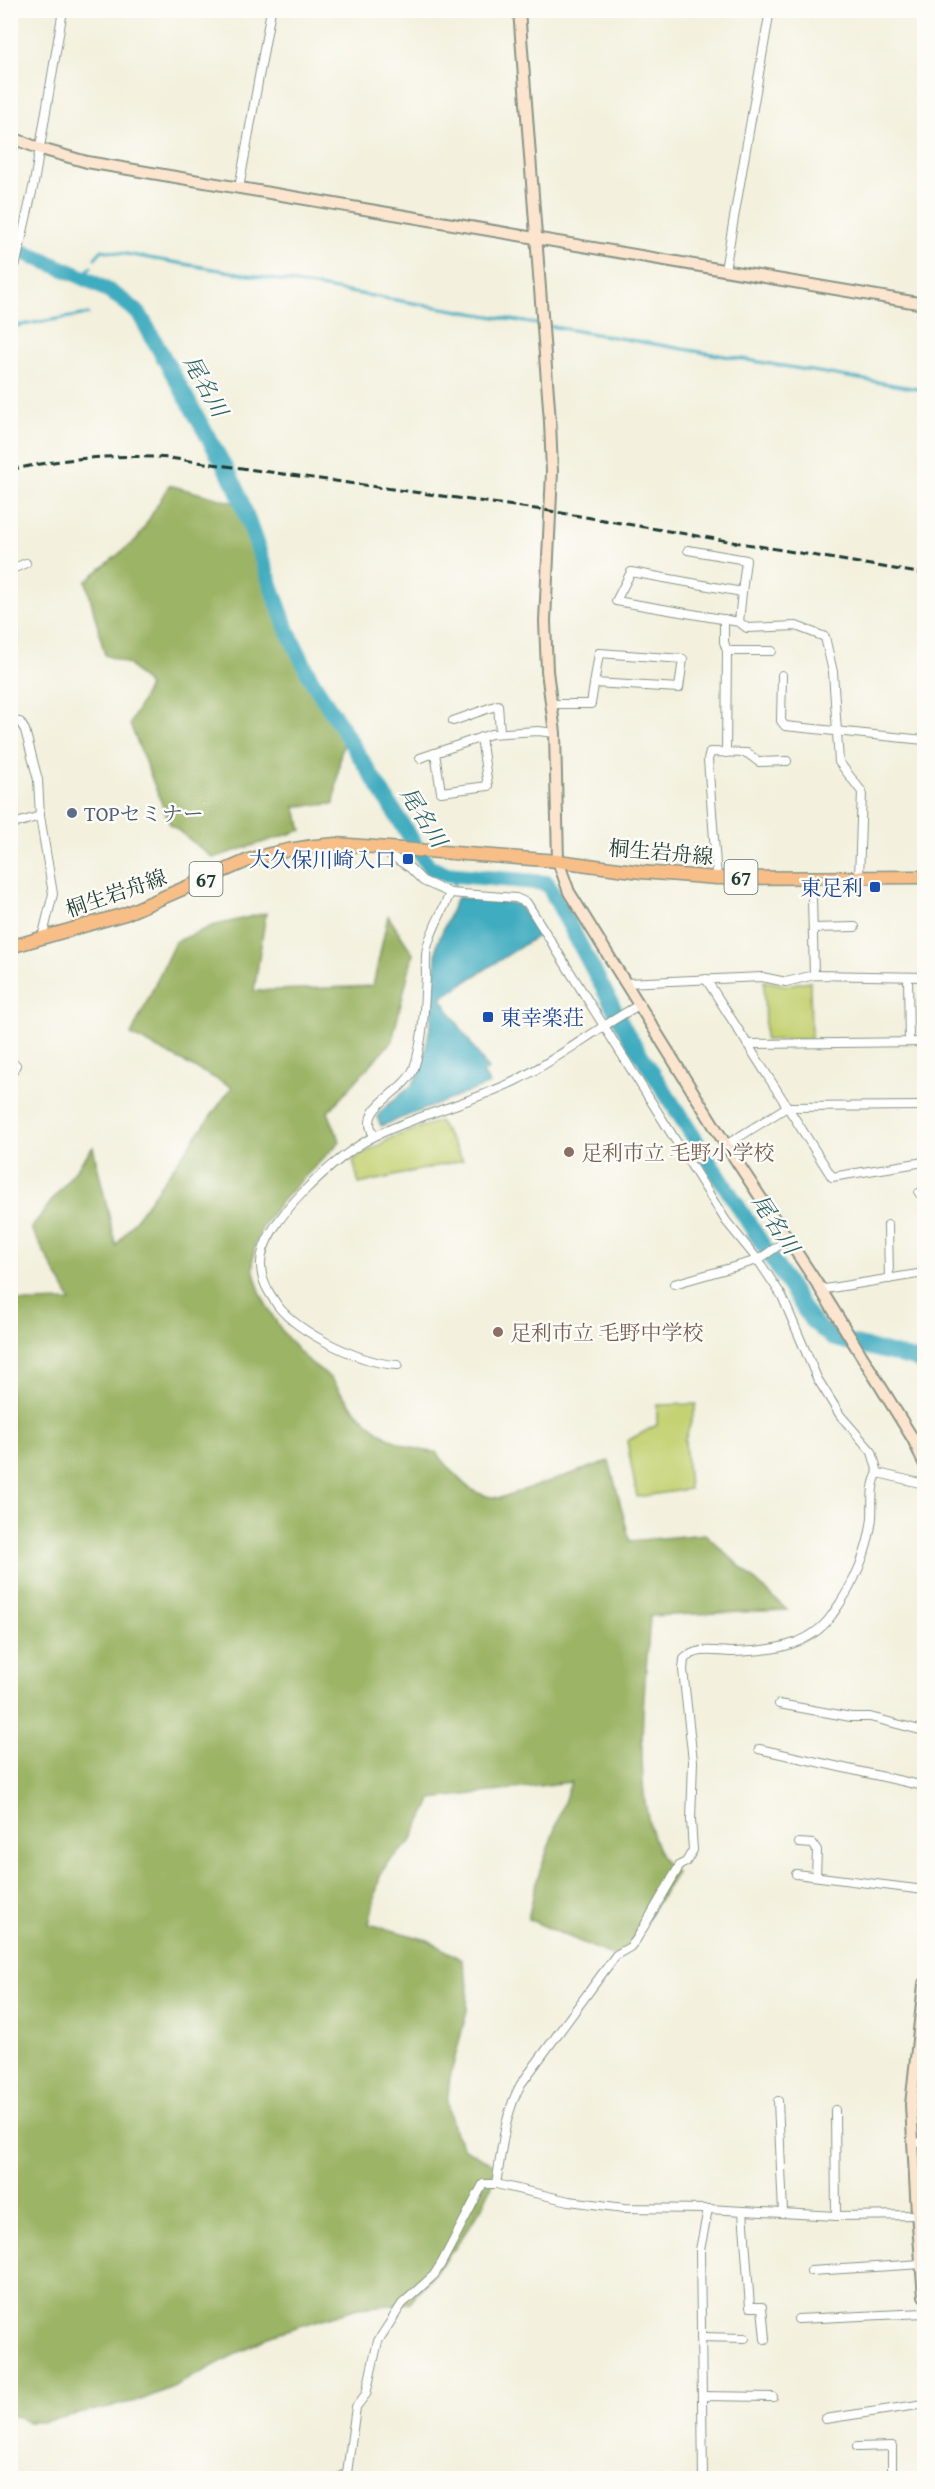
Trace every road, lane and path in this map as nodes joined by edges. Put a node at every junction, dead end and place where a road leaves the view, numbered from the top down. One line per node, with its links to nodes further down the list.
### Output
1 (63, 10): 6 (street)
2 (271, 10): 7 (street)
3 (519, 10): 8 (street)
4 (770, 10): 9 (street)
5 (10, 137): 6 (street)
6 (41, 149): 7 (street); 10 (street)
7 (239, 188): 8 (street)
8 (534, 238): 9 (street); 22 (street)
9 (725, 270): 11 (street)
10 (10, 274)
11 (924, 304)
12 (688, 550): 15 (street)
13 (26, 563): 14 (street)
14 (10, 570)
15 (742, 591): 16 (street); 17 (street)
16 (724, 619): 17 (street); 18 (street)
17 (739, 622): 25 (street)
18 (727, 651): 19 (street); 31 (street)
19 (772, 651)
20 (782, 675): 25 (street)
21 (594, 683): 21 (street); 22 (street)
22 (551, 704): 27 (street)
23 (10, 721): 34 (street)
24 (453, 721): 26 (street)
25 (837, 731): 29 (street); 40 (street)
26 (500, 732): 27 (street); 28 (street)
27 (555, 733): 37 (street)
28 (482, 737): 30 (street); 30 (street)
29 (924, 740)
30 (435, 753): 32 (street)
31 (726, 753): 33 (street); 39 (street)
32 (420, 758)
33 (787, 761)
34 (40, 816): 35 (street); 45 (street)
35 (10, 825)
36 (380, 848): 37 (main road, 桐生岩舟線 / 67); 41 (street); 45 (main road, 桐生岩舟線 / 67)
37 (558, 861): 39 (main road, 桐生岩舟線 / 67); 51 (street)
38 (924, 877): 40 (main road, 桐生岩舟線 / 67)
39 (717, 878): 40 (main road, 桐生岩舟線 / 67)
40 (860, 878)
41 (450, 893): 53 (street); 59 (street)
42 (812, 899): 44 (street)
43 (855, 927): 44 (street)
44 (813, 928): 47 (street)
45 (42, 938): 46 (main road, 桐生岩舟線 / 67)
46 (10, 947)
47 (814, 975): 49 (street); 50 (street)
48 (924, 977): 49 (street)
49 (908, 978): 54 (street)
50 (706, 979): 51 (street); 56 (street)
51 (625, 983): 52 (street)
52 (639, 1005): 53 (street); 60 (street)
53 (604, 1026): 59 (street); 64 (street)
54 (909, 1042): 55 (street); 56 (street)
55 (924, 1042)
56 (747, 1044): 58 (street)
57 (924, 1106): 58 (street)
58 (787, 1107): 60 (street); 61 (street)
59 (374, 1136): 69 (street)
60 (726, 1145): 63 (street)
61 (924, 1162)
62 (888, 1225): 66 (street)
63 (783, 1243): 64 (street); 68 (street)
64 (760, 1258): 67 (street); 71 (street)
65 (924, 1273): 66 (street)
66 (889, 1279): 68 (street)
67 (674, 1284)
68 (818, 1285): 70 (street)
69 (398, 1365)
70 (924, 1463)
71 (878, 1473): 72 (street); 87 (street)
72 (924, 1484)
73 (779, 1704): 74 (street)
74 (924, 1731)
75 (759, 1749): 76 (street)
76 (924, 1786)
77 (799, 1843): 79 (street)
78 (796, 1874): 79 (street)
79 (816, 1876): 80 (street)
80 (924, 1890)
81 (924, 1984): 82 (street)
82 (921, 2051): 85 (street)
83 (778, 2101): 90 (street)
84 (834, 2110): 92 (street)
85 (912, 2142): 86 (street); 91 (street)
86 (924, 2143)
87 (496, 2184): 88 (street); 106 (street)
88 (708, 2209): 89 (street); 98 (street)
89 (743, 2211): 90 (street); 100 (street)
90 (783, 2213): 92 (street)
91 (919, 2213): 92 (street); 93 (street)
92 (836, 2216)
93 (922, 2264): 94 (street); 95 (street)
94 (811, 2271)
95 (924, 2296)
96 (924, 2313): 97 (street)
97 (798, 2319)
98 (701, 2337): 99 (street); 101 (street)
99 (744, 2338)
100 (765, 2339)
101 (702, 2396): 102 (street); 108 (street)
102 (772, 2397)
103 (924, 2404): 104 (street)
104 (825, 2420)
105 (857, 2447): 109 (street)
106 (348, 2476): 107 (street)
107 (338, 2478)
108 (704, 2478)
109 (892, 2478)

